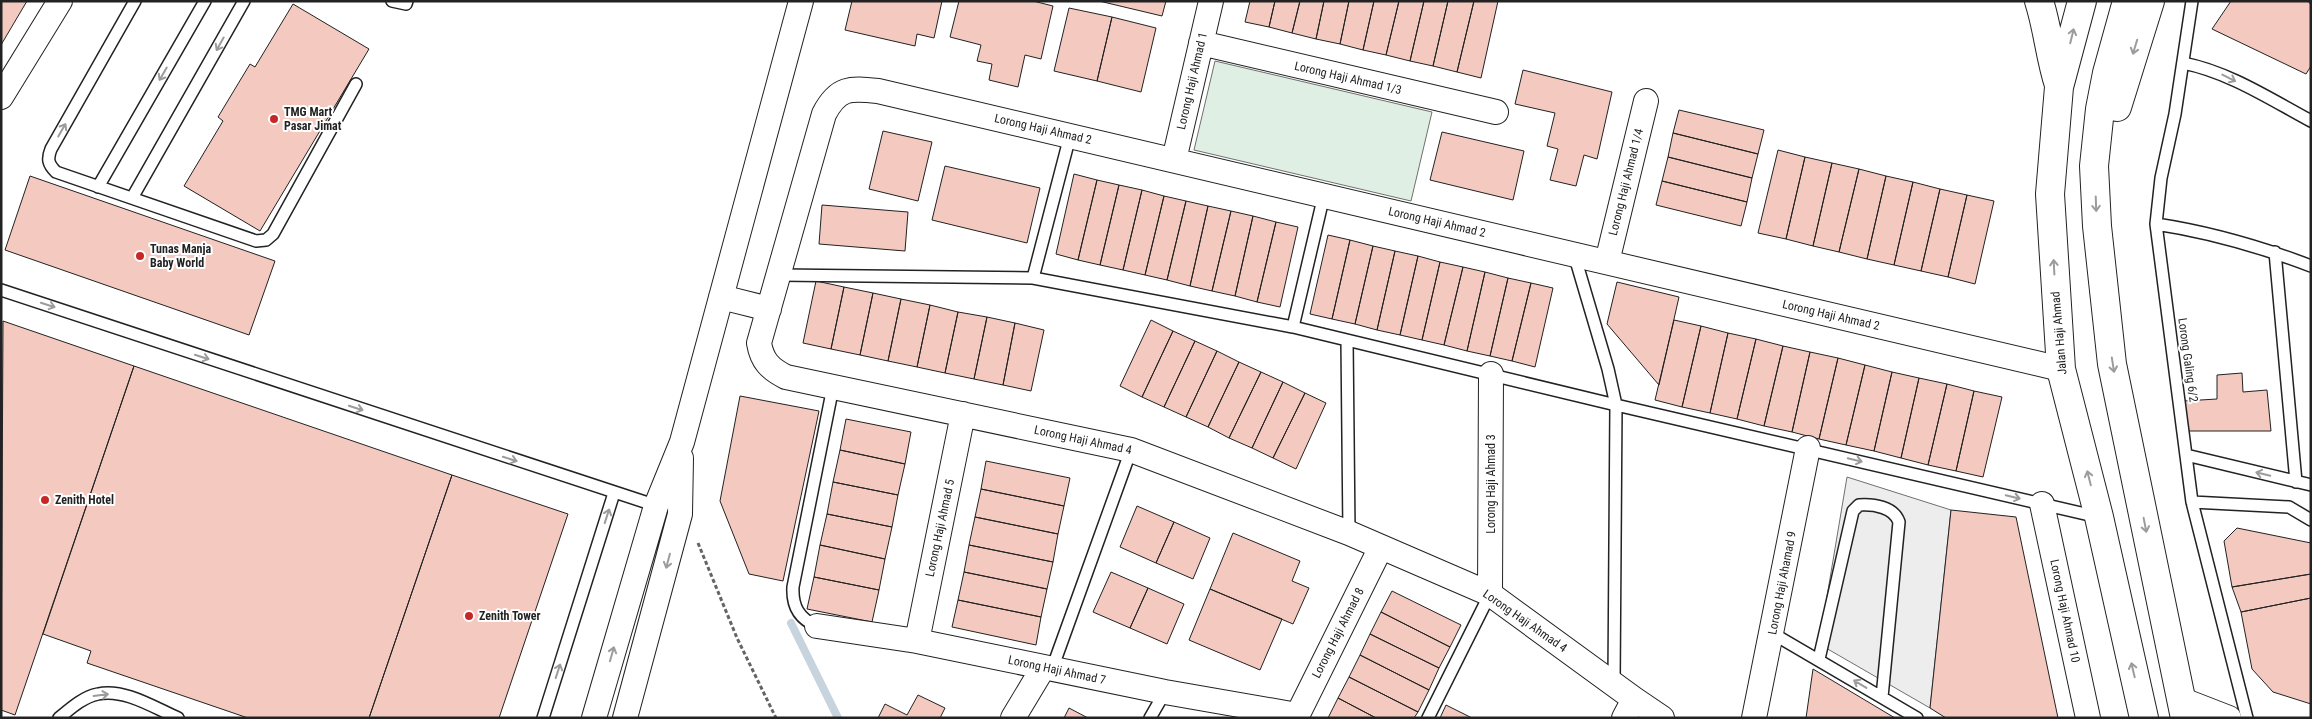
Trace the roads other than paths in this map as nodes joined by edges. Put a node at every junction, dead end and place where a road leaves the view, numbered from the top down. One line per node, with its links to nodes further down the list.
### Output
1 (60, 1): 18 (street)
2 (135, 1): 26 (lane, one-way to 2)
3 (205, 1): 26 (lane, one-way to 26)
4 (244, 1): 28 (lane, one-way to 28)
5 (392, 1): 6 (lane)
6 (407, 1)
7 (801, 1): 37 (street)
8 (1211, 1): 14 (street, Lorong Haji Ahmad 1)
9 (2039, 1): 17 (street)
10 (2082, 1): 17 (street, Jalan Haji Ahmad, one-way to 10)
11 (2127, 1): 25 (street)
12 (2150, 1): 25 (street, one-way to 25)
13 (2192, 1): 15 (lane, Lorong Galing 6/2)
14 (1201, 43): 20 (street, Lorong Haji Ahmad 1/3); 24 (street, Lorong Haji Ahmad 1)
15 (2183, 63): 22 (lane, one-way to 22); 29 (lane, Lorong Galing 6/2)
16 (356, 84): 28 (lane)
17 (2059, 87): 41 (street, Jalan Haji Ahmad, one-way to 17)
18 (1, 97)
19 (1646, 101): 32 (street, Lorong Haji Ahmad 1/4)
20 (1496, 112)
21 (824, 114): 23 (street, Lorong Haji Ahmad 2); 34 (street, Lorong Haji Ahmad 4)
22 (2311, 121)
23 (1070, 136): 24 (street, Lorong Haji Ahmad 2); 35 (lane)
24 (1174, 160): 27 (street, Lorong Haji Ahmad 2)
25 (2094, 166): 71 (street, one-way to 71)
26 (98, 187): 28 (lane)
27 (1324, 195): 31 (street, Lorong Haji Ahmad 2); 39 (lane)
28 (132, 198)
29 (2156, 224): 30 (lane); 49 (lane, Lorong Galing 6/2)
30 (2275, 252): 33 (lane); 50 (lane)
31 (1574, 254): 32 (street, Lorong Haji Ahmad 2); 44 (lane)
32 (1607, 262): 41 (street, Lorong Haji Ahmad 2)
33 (2311, 266)
34 (779, 275): 35 (lane); 38 (street, Lorong Haji Ahmad 4)
35 (1033, 278): 39 (lane)
36 (1, 290): 52 (lane, one-way to 52)
37 (721, 297): 38 (street); 46 (street)
38 (769, 309): 43 (street, Lorong Haji Ahmad 4)
39 (1293, 327): 40 (lane)
40 (1347, 340): 42 (lane); 59 (lane)
41 (2061, 369): 57 (street, Jalan Haji Ahmad, one-way to 41)
42 (1492, 374): 44 (lane); 61 (street, Lorong Haji Ahmad 3)
43 (832, 387): 45 (street, Lorong Haji Ahmad 4); 62 (lane)
44 (1616, 405): 47 (lane); 67 (lane)
45 (963, 414): 48 (street, Lorong Haji Ahmad 4); 64 (street, Lorong Haji Ahmad 5)
46 (682, 442): 55 (street); 56 (street)
47 (1808, 448): 54 (lane, one-way to 54); 63 (street, Lorong Haji Ahamad 9)
48 (1131, 450): 59 (street, Lorong Haji Ahmad 4); 66 (lane)
49 (2186, 455): 50 (lane, one-way to 49); 53 (lane, Lorong Galing 6/2)
50 (2296, 482): 51 (lane)
51 (2311, 485)
52 (614, 493): 55 (lane); 75 (lane, one-way to 52)
53 (2192, 502): 58 (lane); 87 (lane, Lorong Galing 6/2)
54 (2042, 504): 57 (lane); 84 (street, Lorong Haji Ahmad 10)
55 (656, 506): 56 (lane); 76 (street, one-way to 55)
56 (680, 514): 77 (street, one-way to 77)
57 (2099, 517): 85 (street, Jalan Haji Ahmad, one-way to 57)
58 (2311, 520)
59 (1349, 533): 60 (street, Lorong Haji Ahmad 4)
60 (1381, 548): 61 (street, Lorong Haji Ahmad 4); 72 (street, Lorong Haji Ahmad 8)
61 (1490, 594): 67 (street, Lorong Haji Ahmad 4); 80 (lane)
62 (817, 626): 64 (street, Lorong Haji Ahmad 7)
63 (1772, 633): 65 (lane); 82 (street, Lorong Haji Ahamad 9)
64 (917, 641): 66 (street, Lorong Haji Ahmad 7)
65 (1819, 659): 69 (lane, one-way to 65); 69 (lane)
66 (1048, 668): 68 (street, Lorong Haji Ahmad 7); 78 (street)
67 (1614, 683): 70 (street, Lorong Haji Ahmad 4)
68 (1165, 692): 72 (street, Lorong Haji Ahmad 7); 79 (lane)
69 (1882, 697): 83 (lane)
70 (1629, 708): 81 (street, Lorong Haji Ahmad 4)
71 (2182, 708): 86 (street)
72 (1296, 717)
73 (59, 718): 74 (lane, one-way to 74)
74 (178, 718)
75 (543, 718)
76 (594, 718)
77 (625, 718)
78 (1013, 718)
79 (1150, 718)
80 (1428, 718)
81 (1662, 718)
82 (1754, 718)
83 (1917, 718)
84 (2088, 718)
85 (2144, 718)
86 (2229, 718)
87 (2247, 718)

